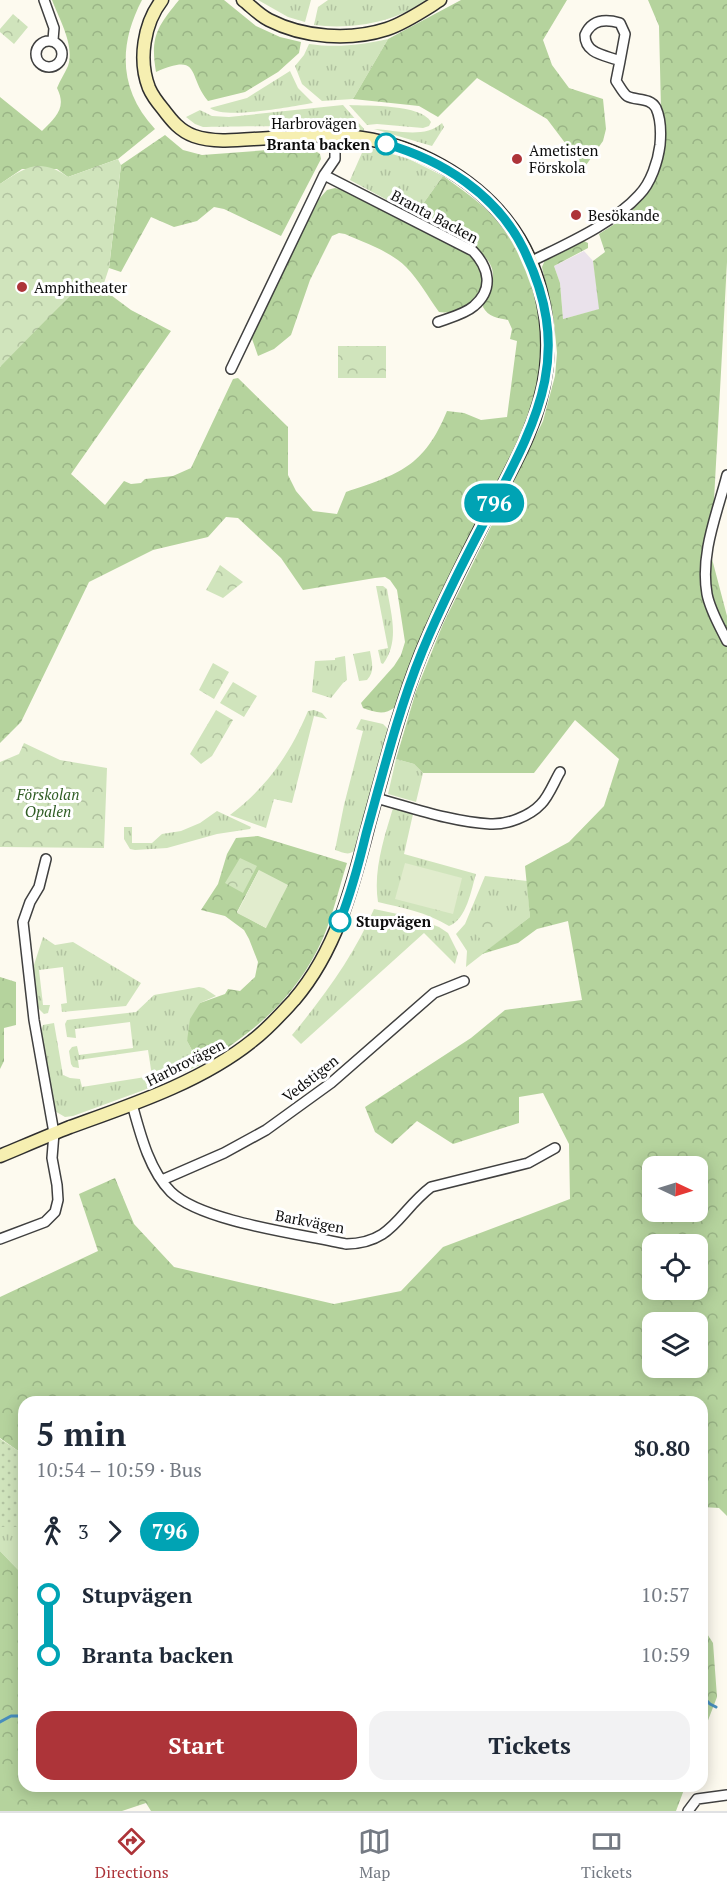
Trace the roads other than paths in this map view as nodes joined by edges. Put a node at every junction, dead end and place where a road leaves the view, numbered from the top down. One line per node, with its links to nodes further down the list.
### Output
1 (44, 0): 5 (street)
2 (162, 0): 7 (street, Harbrovägen)
3 (243, 0): 4 (street)
4 (440, 0)
5 (53, 40)
6 (620, 61): 6 (street); 9 (street)
7 (334, 136): 8 (street); 9 (street, Harbrovägen)
8 (324, 175): 10 (street, Branta Backen); 11 (street)
9 (530, 262): 15 (street, Harbrovägen)
10 (438, 322)
11 (231, 369)
12 (727, 475): 13 (street)
13 (727, 641)
14 (560, 772): 15 (street)
15 (376, 798): 18 (street, Harbrovägen)
16 (46, 859): 19 (street)
17 (464, 981): 22 (street, Vedstigen)
18 (132, 1104): 19 (street, Harbrovägen); 22 (street, Barkvägen)
19 (54, 1133): 21 (street, Harbrovägen); 23 (street)
20 (555, 1148): 22 (street, Barkvägen)
21 (0, 1155)
22 (162, 1180)
23 (0, 1239)
24 (727, 1795): 25 (street)
25 (688, 1811)

